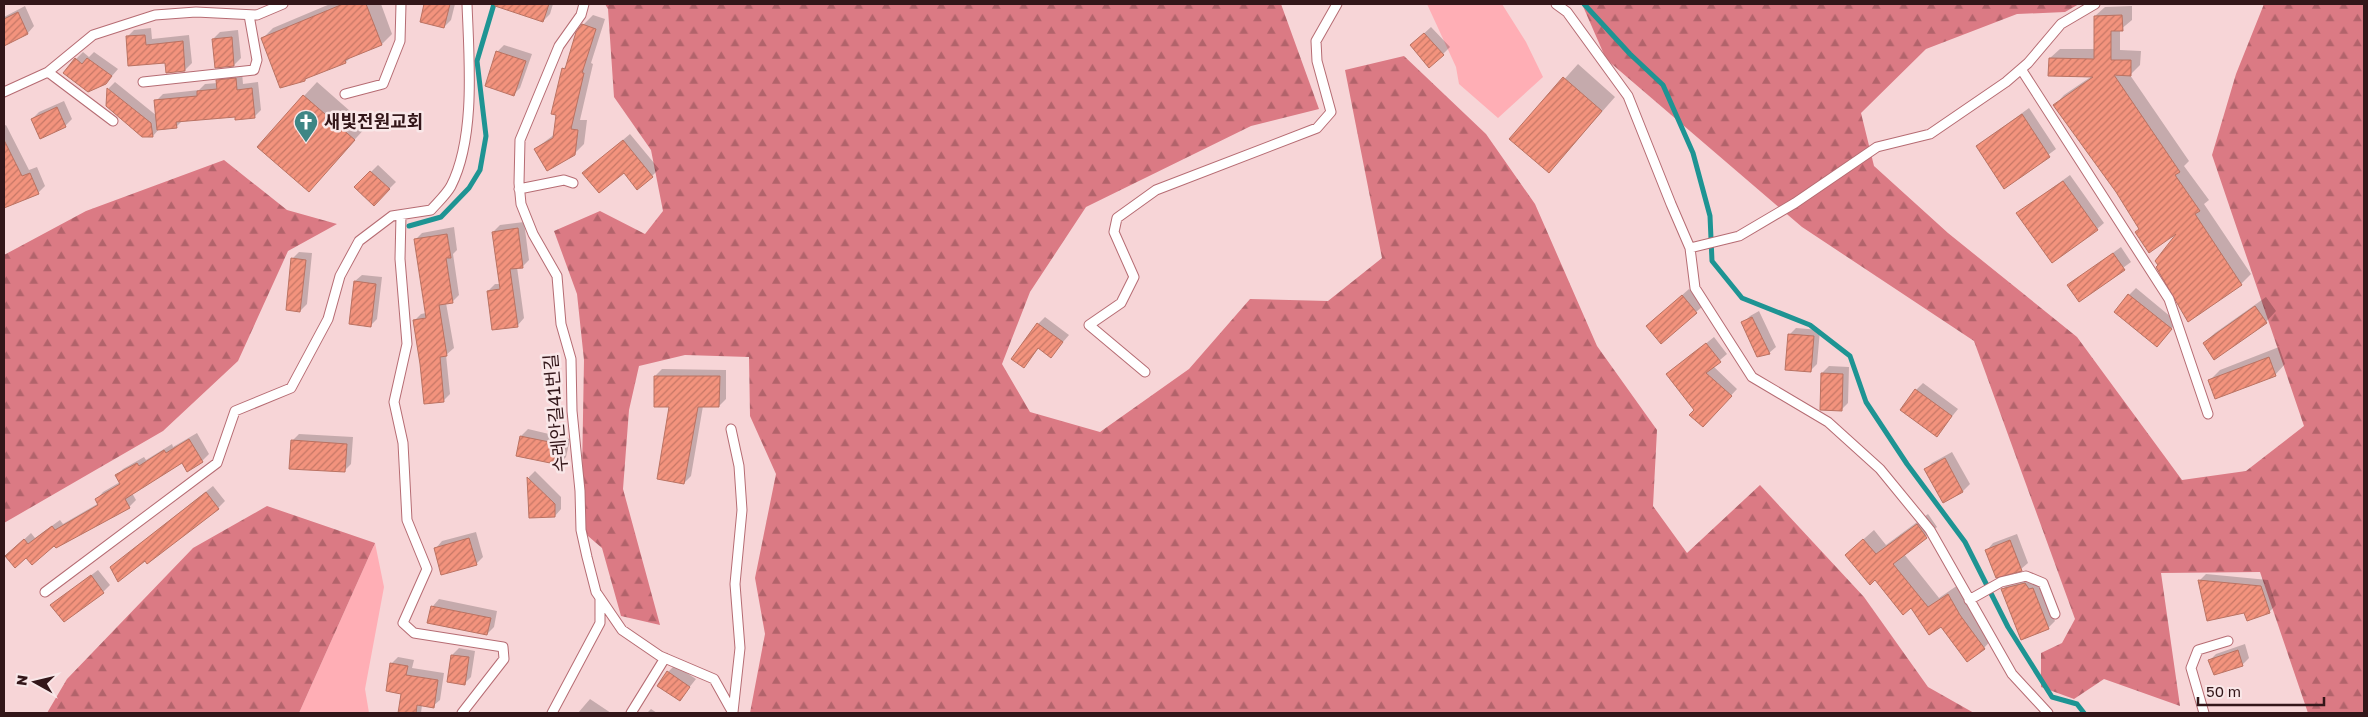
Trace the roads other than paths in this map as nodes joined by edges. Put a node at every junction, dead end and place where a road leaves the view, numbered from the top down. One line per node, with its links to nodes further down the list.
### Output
1 (283, 4): 8 (lane)
2 (401, 4): 13 (lane)
3 (467, 4): 17 (lane)
4 (584, 4): 16 (lane, 수레안길41번길)
5 (1337, 4): 19 (lane)
6 (1556, 4): 18 (lane)
7 (2095, 4): 9 (lane)
8 (249, 15): 10 (lane); 11 (lane)
9 (2021, 69): 18 (lane); 20 (lane)
10 (48, 72): 12 (lane); 14 (lane)
11 (144, 82)
12 (6, 88)
13 (345, 94)
14 (113, 121)
15 (573, 183): 16 (lane)
16 (519, 189): 23 (lane, 수레안길41번길)
17 (401, 215): 22 (lane); 28 (lane)
18 (1690, 248): 24 (lane)
19 (1145, 372)
20 (2208, 414)
21 (731, 429): 31 (lane)
22 (45, 592)
23 (600, 599): 27 (lane, 수레안길41번길); 29 (lane)
24 (1969, 600): 25 (lane); 32 (lane)
25 (2055, 614)
26 (2228, 641): 33 (lane)
27 (665, 658): 30 (lane); 31 (lane, 수레안길41번길)
28 (462, 713)
29 (552, 713)
30 (631, 713)
31 (733, 713)
32 (2048, 713)
33 (2204, 713)

